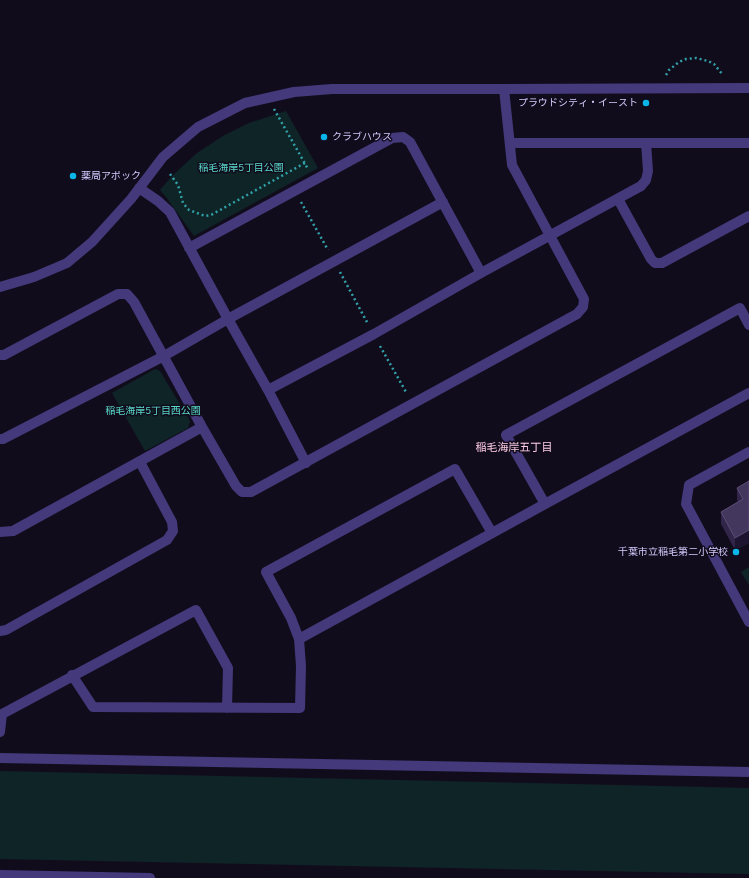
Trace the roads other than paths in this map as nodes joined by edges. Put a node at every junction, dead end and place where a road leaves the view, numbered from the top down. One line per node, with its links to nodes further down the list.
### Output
1 (749, 88): 2 (street)
2 (504, 89): 3 (street); 6 (street)
3 (510, 143): 4 (street); 10 (street)
4 (646, 143): 5 (street); 7 (street)
5 (749, 143)
6 (139, 188): 11 (street); 13 (street)
7 (618, 199): 9 (street); 10 (street)
8 (443, 202): 11 (street); 12 (street); 14 (street)
9 (749, 216)
10 (550, 236): 12 (street); 24 (street)
11 (189, 248): 14 (street)
12 (481, 273): 18 (street)
13 (0, 287)
14 (228, 319): 17 (street); 18 (street)
15 (749, 325): 25 (street)
16 (0, 355): 17 (street)
17 (164, 356): 20 (street); 21 (street)
18 (268, 390): 24 (street)
19 (749, 393): 25 (street)
20 (202, 427): 23 (street); 24 (street)
21 (0, 439)
22 (749, 452): 28 (street)
23 (140, 462): 26 (street); 29 (street)
24 (306, 463)
25 (545, 504): 27 (street)
26 (0, 532)
27 (492, 533): 30 (street); 30 (street)
28 (749, 622)
29 (0, 630)
30 (299, 639): 32 (street)
31 (72, 675): 32 (street); 32 (street); 33 (street)
32 (227, 708)
33 (0, 732)
34 (0, 758): 35 (street)
35 (749, 772)
36 (0, 875): 37 (street)
37 (150, 878)

